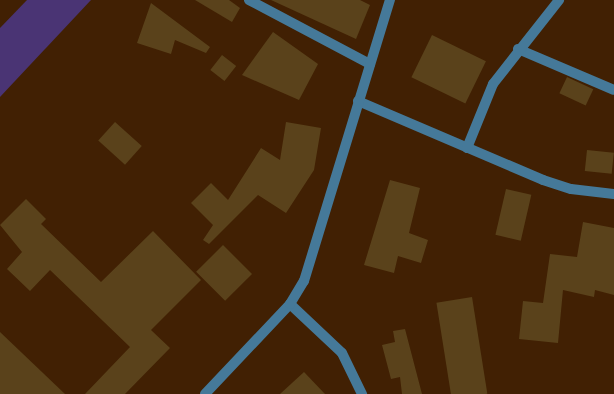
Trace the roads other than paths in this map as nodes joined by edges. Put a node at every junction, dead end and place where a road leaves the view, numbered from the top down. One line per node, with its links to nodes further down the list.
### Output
1 (249, 0): 5 (street)
2 (390, 0): 5 (street)
3 (559, 0): 4 (street)
4 (518, 49): 6 (street); 8 (street)
5 (370, 64): 7 (street)
6 (614, 90)
7 (358, 102): 8 (street); 10 (street)
8 (467, 148): 9 (street)
9 (614, 194)
10 (290, 304): 11 (street); 12 (street)
11 (205, 394)
12 (362, 394)

